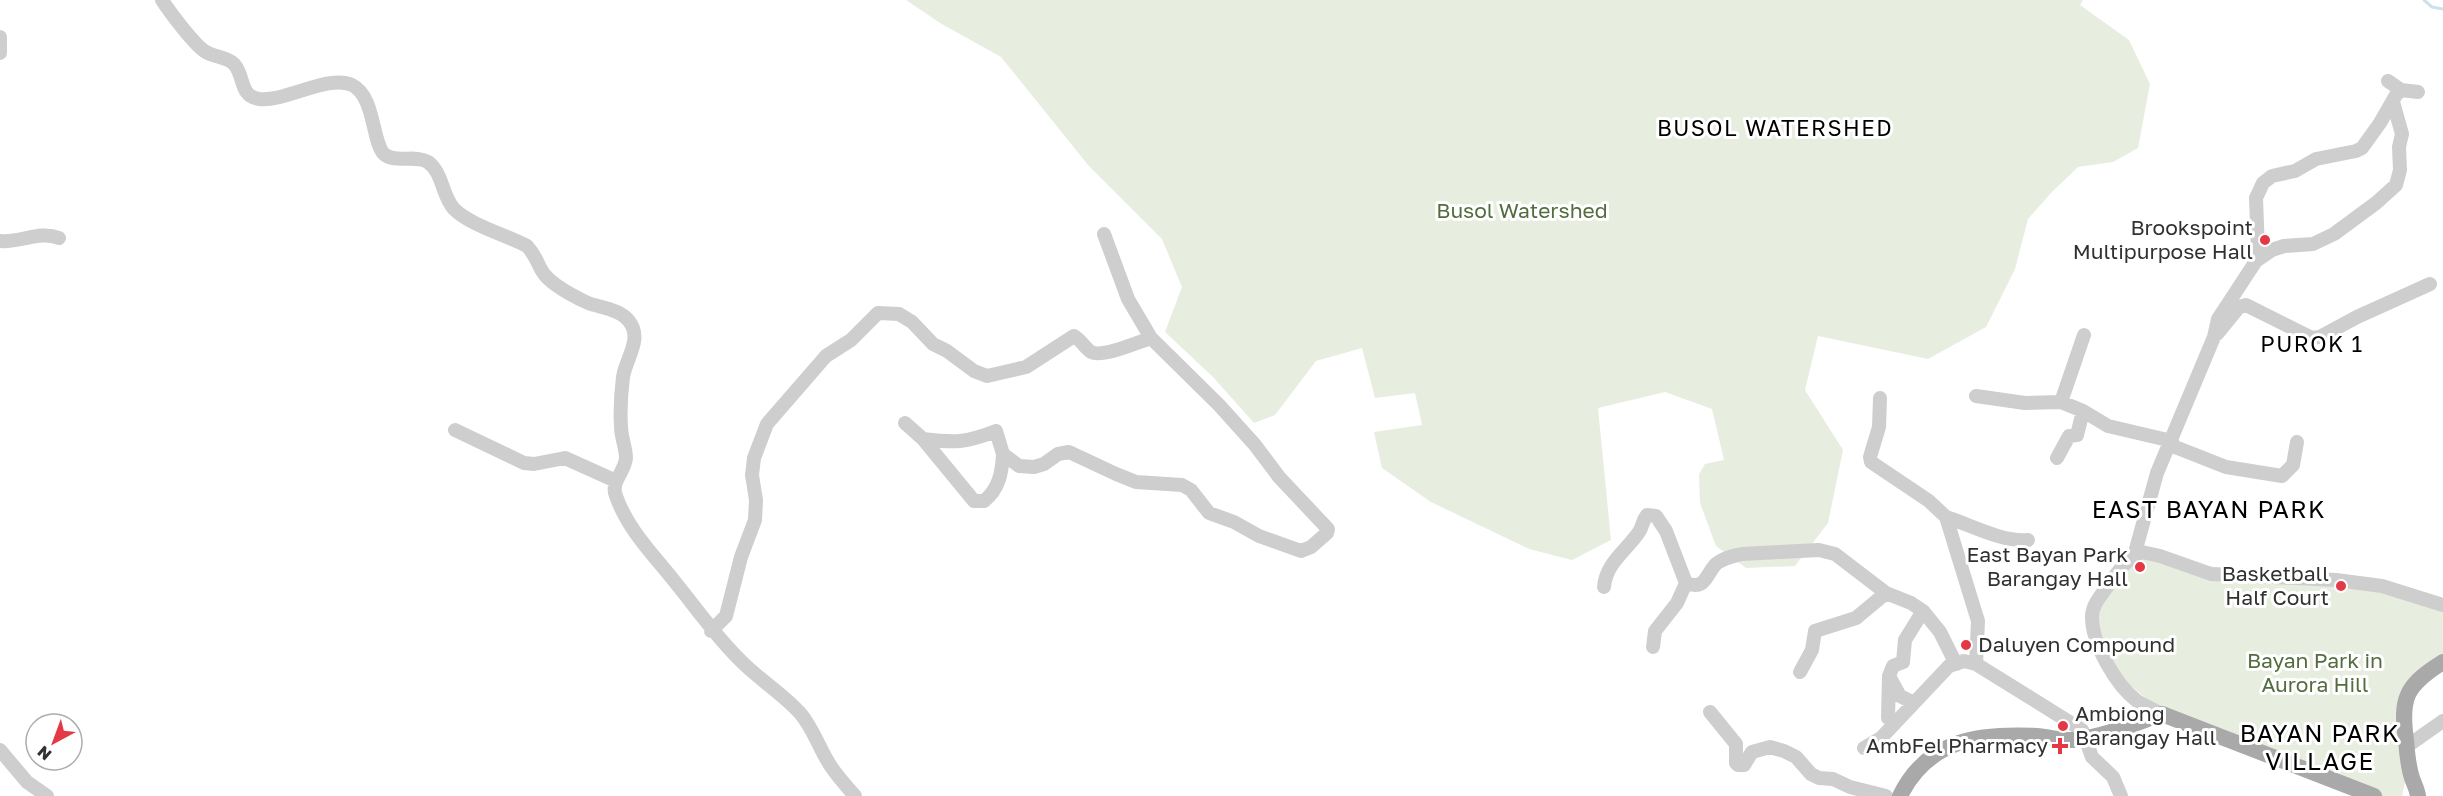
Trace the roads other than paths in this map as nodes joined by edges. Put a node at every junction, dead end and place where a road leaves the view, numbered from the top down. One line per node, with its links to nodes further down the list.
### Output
1 (162, 0): 27 (street)
2 (0, 37): 3 (street)
3 (0, 53)
4 (2388, 81): 5 (street)
5 (2401, 90): 6 (street); 7 (street)
6 (2418, 92)
7 (2392, 102): 11 (street); 11 (street)
8 (1104, 234): 15 (street)
9 (59, 238): 10 (street)
10 (0, 242)
11 (2256, 261): 14 (street)
12 (2430, 284): 14 (street)
13 (2084, 335): 18 (street)
14 (2214, 337): 24 (street)
15 (1151, 338): 25 (street); 36 (street)
16 (1976, 396): 18 (street)
17 (1880, 398): 28 (street)
18 (2061, 402): 19 (street)
19 (2083, 411): 24 (street); 26 (street)
20 (904, 423): 22 (street)
21 (455, 430): 27 (street)
22 (923, 439): 25 (street); 25 (street)
23 (2297, 442): 24 (street)
24 (2171, 443): 30 (street)
25 (1003, 454)
26 (2057, 458)
27 (616, 481): 36 (street)
28 (1946, 517): 29 (street); 40 (street)
29 (2028, 540)
30 (2134, 556): 34 (street); 45 (street)
31 (1686, 583): 32 (street); 33 (street); 37 (street)
32 (1604, 587)
33 (1886, 593): 35 (street); 41 (street)
34 (2443, 605)
35 (1923, 612): 39 (street); 42 (street)
36 (711, 631): 55 (street)
37 (1653, 647)
38 (2443, 662): 49 (main road)
39 (1956, 664): 40 (street); 50 (street)
40 (1976, 664): 48 (street)
41 (1800, 672)
42 (1889, 676): 43 (street); 46 (street)
43 (1910, 701)
44 (1710, 712): 53 (street)
45 (2162, 714): 48 (main road); 59 (main road)
46 (1888, 718)
47 (2443, 721): 49 (street)
48 (2084, 738): 57 (main road); 58 (street)
49 (2406, 747): 52 (main road)
50 (1864, 748)
51 (0, 750): 54 (street)
52 (2412, 778): 60 (main road); 61 (main road)
53 (1849, 791): 56 (street)
54 (47, 796)
55 (855, 796)
56 (1886, 796)
57 (1900, 796)
58 (2121, 796)
59 (2374, 796)
60 (2408, 796)
61 (2418, 796)

